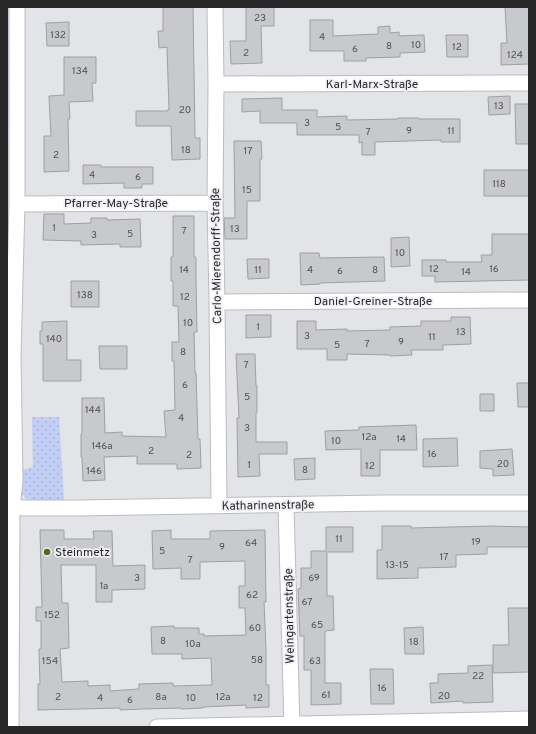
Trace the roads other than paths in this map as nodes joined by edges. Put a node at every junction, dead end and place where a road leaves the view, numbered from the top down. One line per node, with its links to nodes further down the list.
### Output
1 (17, 7): 6 (street)
2 (215, 7): 4 (street, Carlo-Mierendorff-Straße)
3 (529, 83): 4 (street, Karl-Marx-Straße)
4 (216, 84): 5 (street, Carlo-Mierendorff-Straße)
5 (215, 203): 6 (street, Pfarrer-May-Straße); 8 (street, Carlo-Mierendorff-Straße)
6 (17, 204): 11 (street)
7 (529, 300): 8 (street, Daniel-Greiner-Straße)
8 (217, 302): 12 (street, Carlo-Mierendorff-Straße)
9 (529, 503): 10 (street, Katharinenstraße)
10 (286, 505): 12 (street, Katharinenstraße); 14 (street, Weingartenstraße)
11 (10, 506): 12 (street, Katharinenstraße); 15 (street)
12 (219, 506)
13 (529, 719): 14 (street)
14 (292, 726): 16 (street)
15 (11, 727)
16 (157, 727)

